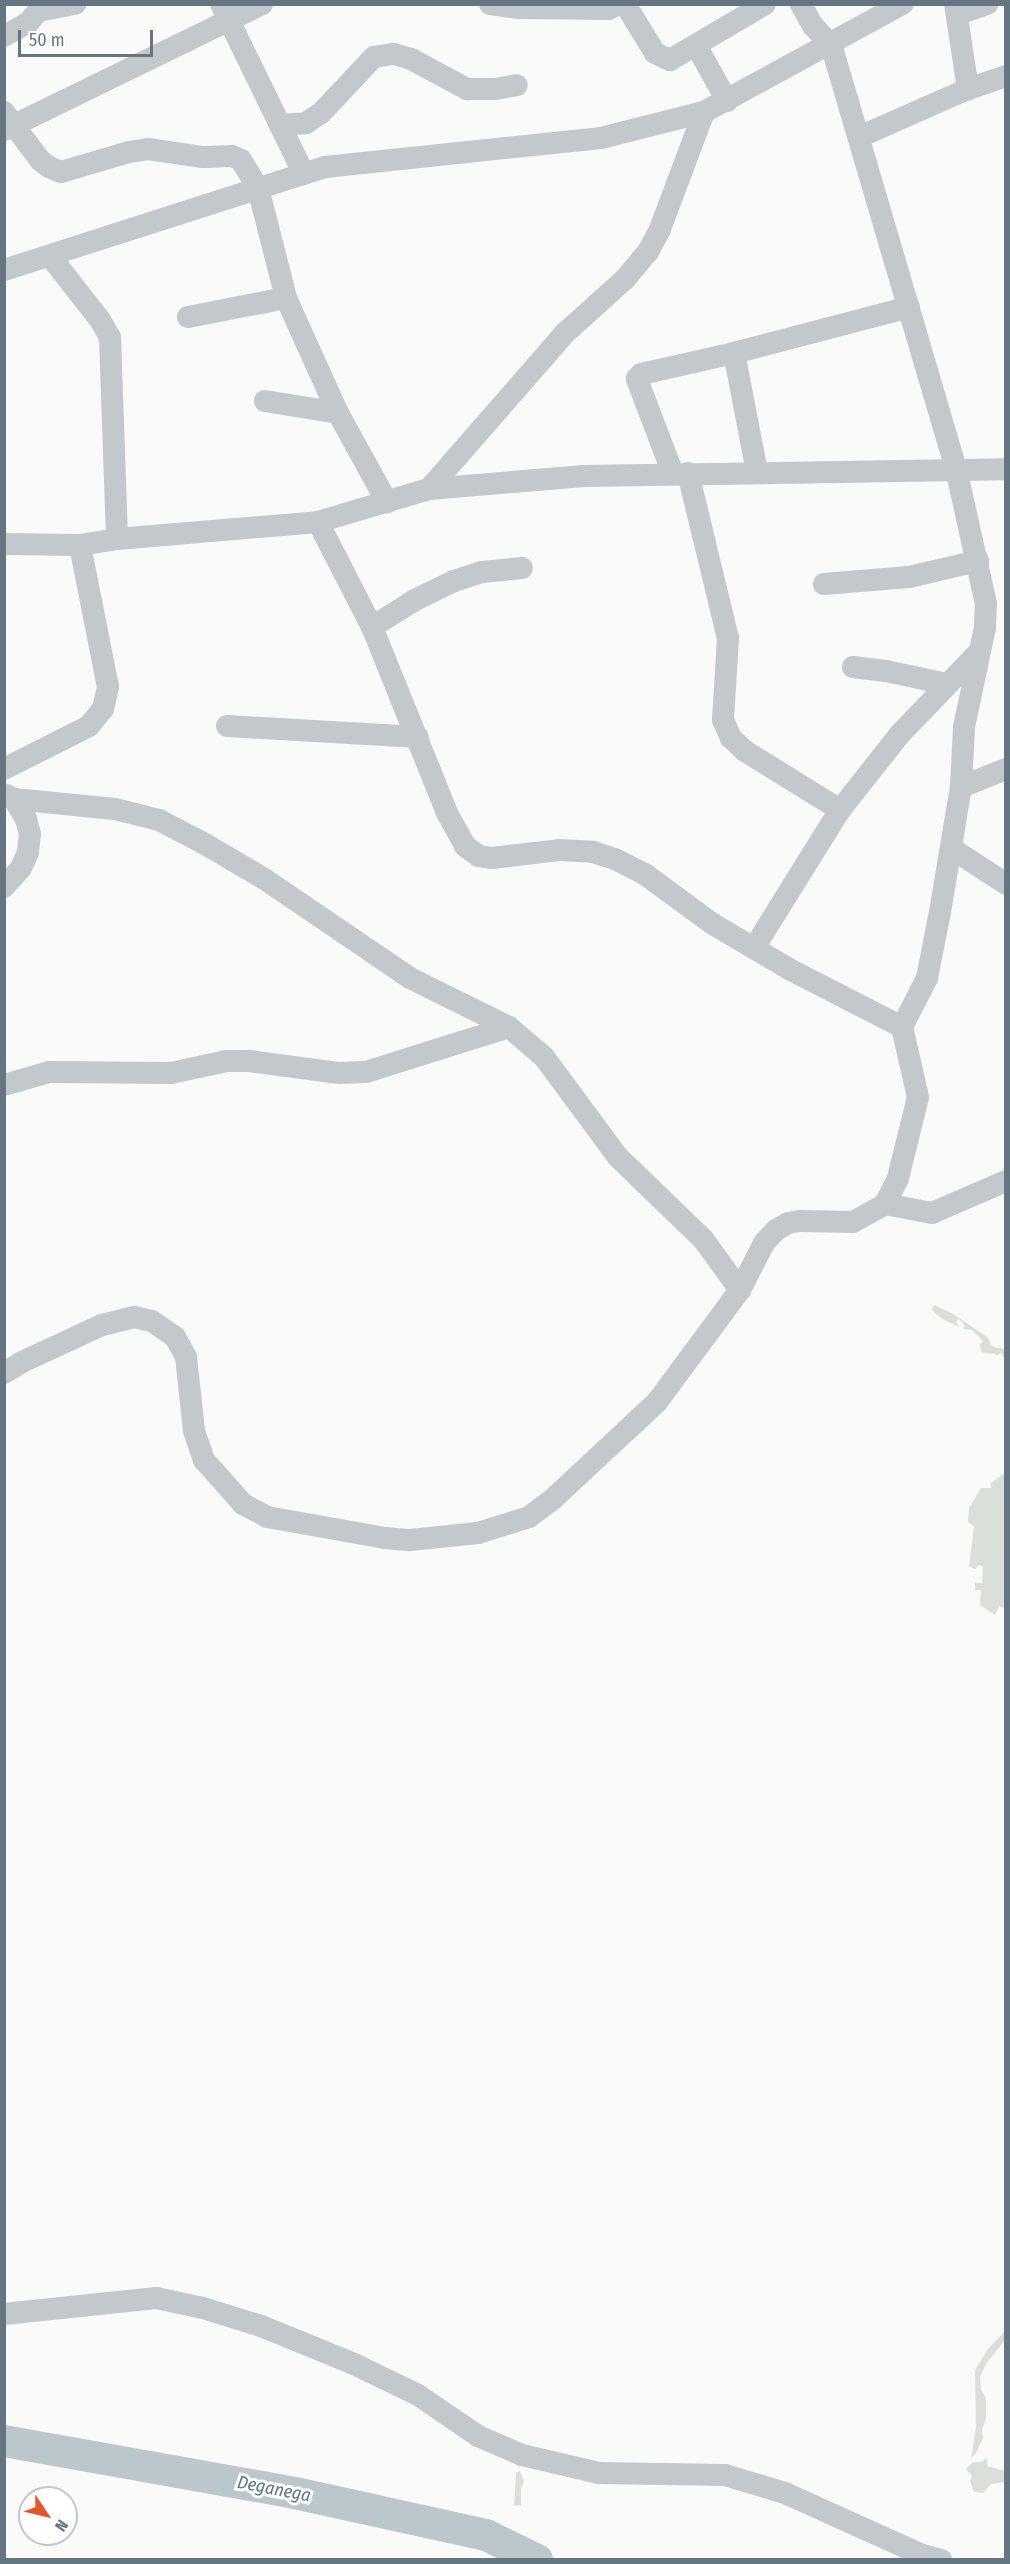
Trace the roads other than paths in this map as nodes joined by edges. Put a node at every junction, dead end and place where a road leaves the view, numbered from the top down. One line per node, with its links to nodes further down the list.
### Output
1 (75, 4): 10 (street)
2 (262, 4): 12 (street)
3 (490, 4): 4 (street)
4 (620, 4)
5 (625, 4): 15 (street)
6 (765, 4): 15 (street)
7 (801, 4): 14 (street)
8 (902, 4): 14 (street)
9 (987, 4): 11 (street)
10 (39, 8): 13 (street)
11 (957, 9): 18 (street)
12 (226, 13): 21 (street); 22 (street)
13 (4, 36)
14 (831, 45): 19 (street); 23 (street)
15 (697, 47): 19 (street)
16 (1005, 76): 18 (street)
17 (517, 85): 22 (street)
18 (968, 89): 23 (street)
19 (727, 101): 20 (street)
20 (704, 112): 24 (street); 38 (street)
21 (8, 122): 25 (street)
22 (280, 125): 24 (street)
23 (858, 137): 29 (street)
24 (304, 174): 25 (street)
25 (258, 188): 26 (street); 28 (street)
26 (50, 256): 27 (street); 41 (street)
27 (4, 270)
28 (286, 297): 30 (street); 33 (street)
29 (909, 307): 31 (street); 34 (street)
30 (188, 316)
31 (734, 353): 36 (street); 37 (street)
32 (265, 401): 33 (street)
33 (338, 413): 39 (street)
34 (956, 469): 35 (street); 36 (street); 44 (street)
35 (1005, 469)
36 (757, 472): 37 (street)
37 (681, 473): 38 (street); 57 (street)
38 (429, 489): 39 (street)
39 (387, 502): 40 (street)
40 (318, 522): 41 (street); 47 (street)
41 (117, 539): 43 (street)
42 (4, 544): 43 (street)
43 (80, 545): 53 (street)
44 (978, 561): 46 (street); 48 (street)
45 (522, 568): 47 (street)
46 (824, 584)
47 (372, 627): 52 (street)
48 (978, 653): 50 (street); 55 (street)
49 (853, 667): 50 (street)
50 (947, 684): 57 (street)
51 (227, 726): 52 (street)
52 (418, 737): 61 (street)
53 (4, 769)
54 (1005, 769): 55 (street)
55 (961, 787): 58 (street)
56 (9, 797): 60 (street); 62 (street)
57 (840, 810): 61 (street)
58 (951, 848): 59 (street); 63 (street)
59 (1005, 884)
60 (4, 887)
61 (754, 948): 63 (street)
62 (509, 1027): 64 (street); 67 (street)
63 (902, 1027): 66 (street)
64 (4, 1085)
65 (1005, 1181): 66 (street)
66 (885, 1204): 67 (street)
67 (740, 1290): 68 (street)
68 (4, 1373)
69 (4, 2314): 70 (street)
70 (941, 2559)

